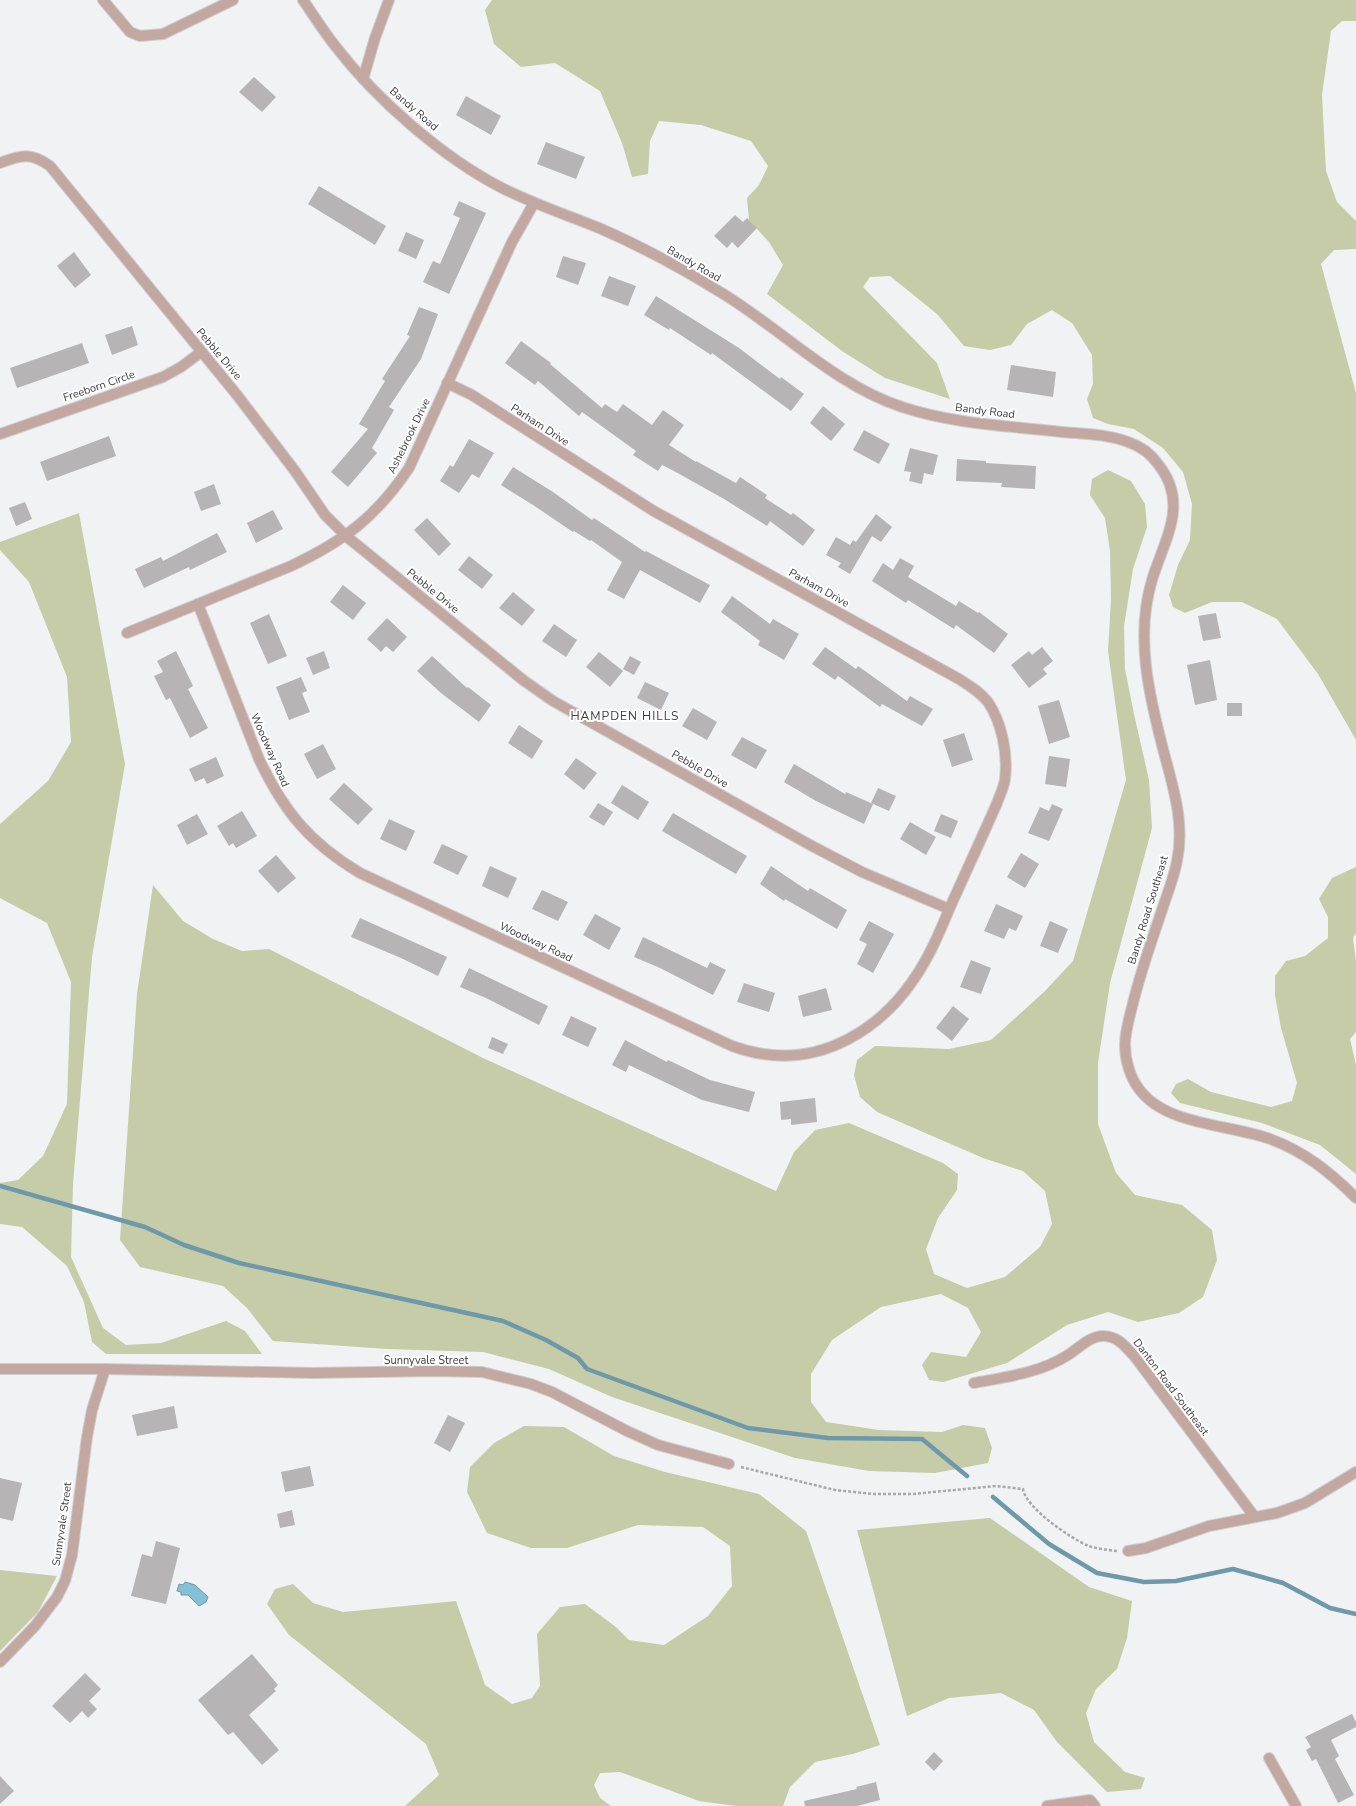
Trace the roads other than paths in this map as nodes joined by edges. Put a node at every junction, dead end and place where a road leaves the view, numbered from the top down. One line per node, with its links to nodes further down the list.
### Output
1 (103, 0): 2 (street)
2 (233, 0)
3 (303, 0): 5 (street, Bandy Road)
4 (389, 0): 5 (street)
5 (363, 78): 7 (street, Bandy Road)
6 (0, 163): 8 (street, Pebble Drive)
7 (534, 202): 9 (street, Ashebrook Drive); 11 (street, Bandy Road)
8 (201, 352): 10 (street, Freeborn Circle); 12 (street, Pebble Drive)
9 (447, 384): 12 (street, Ashebrook Drive); 15 (street, Parham Drive)
10 (0, 434)
11 (1128, 442): 16 (street, Bandy Road Southeast)
12 (346, 536): 13 (street, Ashebrook Drive); 15 (street, Pebble Drive)
13 (198, 604): 14 (street, Ashebrook Drive); 15 (street, Woodway Road)
14 (127, 633)
15 (949, 909)
16 (1356, 1198)
17 (0, 1369): 18 (street, Sunnyvale Street)
18 (105, 1369): 20 (street, Sunnyvale Street); 24 (street, Sunnyvale Street)
19 (974, 1384): 22 (street, Danton Road Southeast)
20 (729, 1464)
21 (1356, 1472): 22 (street)
22 (1254, 1516): 23 (street)
23 (1128, 1551)
24 (0, 1662)
25 (1269, 1758): 28 (street)
26 (1047, 1806): 27 (street)
27 (1094, 1806)
28 (1296, 1806)

